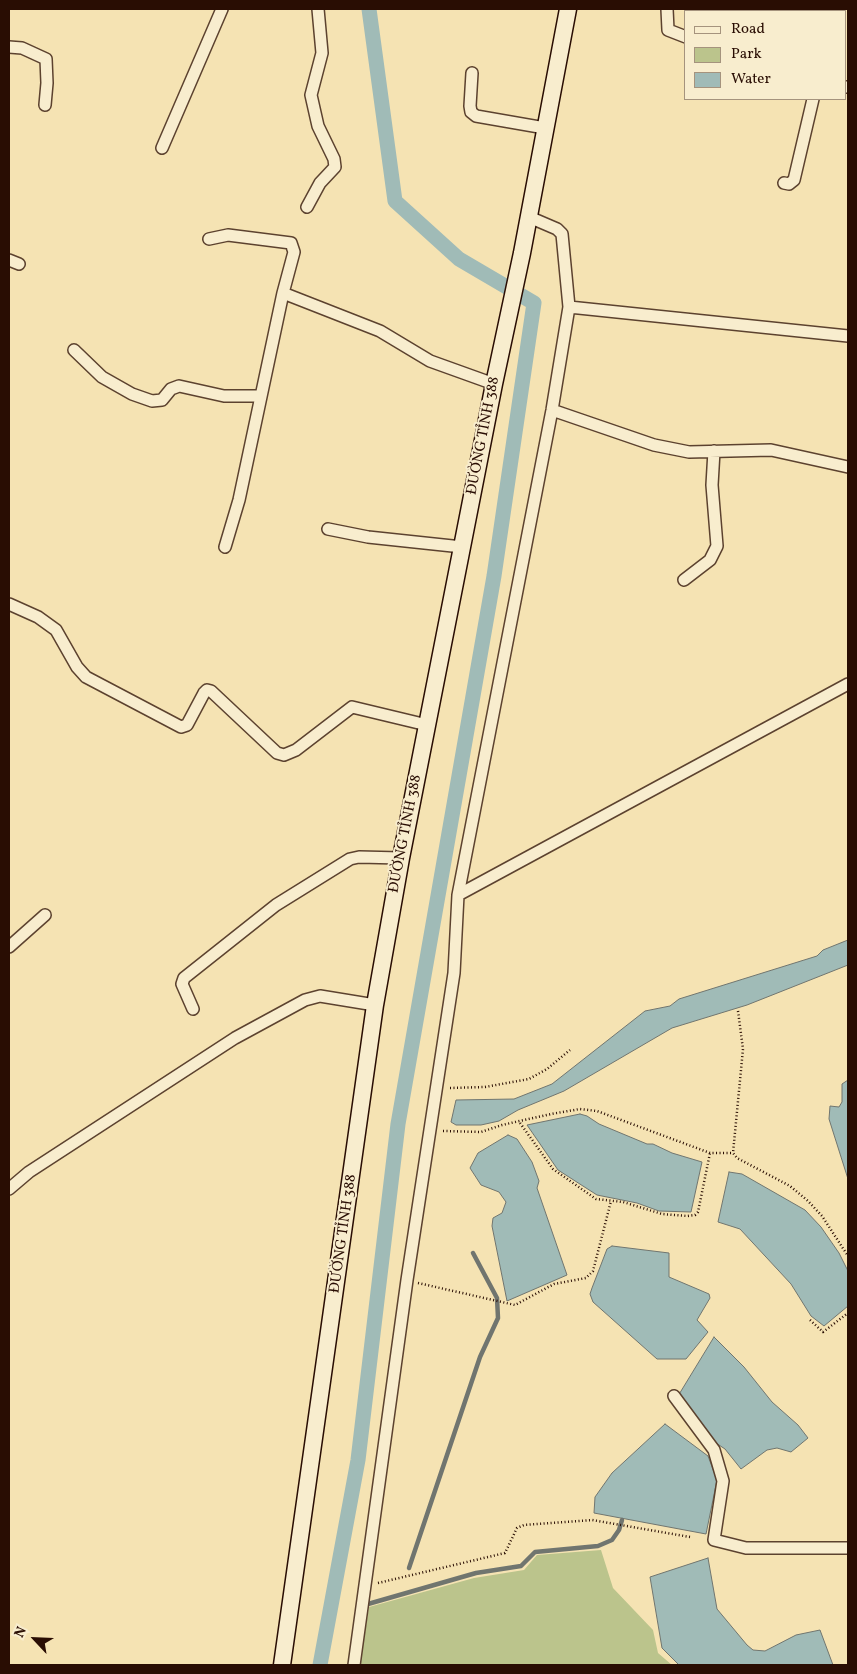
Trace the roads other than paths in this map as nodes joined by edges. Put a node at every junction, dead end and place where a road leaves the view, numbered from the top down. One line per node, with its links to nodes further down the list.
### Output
1 (222, 9): 11 (street)
2 (318, 9): 13 (street)
3 (568, 9): 10 (main road, ĐƯỜNG TỈNH 388)
4 (667, 9): 5 (street)
5 (684, 36)
6 (9, 46): 9 (street)
7 (472, 73): 10 (street)
8 (813, 100): 12 (street)
9 (45, 105)
10 (545, 128): 14 (main road, ĐƯỜNG TỈNH 388)
11 (162, 148)
12 (784, 183)
13 (307, 206)
14 (529, 217): 17 (street); 20 (main road, ĐƯỜNG TỈNH 388)
15 (209, 239): 16 (street)
16 (284, 293): 20 (street); 21 (street)
17 (569, 307): 18 (street); 22 (street)
18 (848, 336)
19 (74, 350): 21 (street)
20 (494, 384): 27 (main road, ĐƯỜNG TỈNH 388)
21 (261, 396): 26 (street)
22 (552, 410): 23 (street); 33 (street)
23 (714, 451): 24 (street); 28 (street)
24 (848, 468)
25 (328, 529): 27 (street)
26 (225, 547)
27 (462, 547): 31 (main road, ĐƯỜNG TỈNH 388)
28 (684, 580)
29 (9, 604): 31 (street)
30 (848, 684): 33 (street)
31 (427, 725): 32 (main road, ĐƯỜNG TỈNH 388)
32 (400, 858): 36 (main road, ĐƯỜNG TỈNH 388); 37 (street)
33 (458, 895): 42 (street)
34 (45, 915): 35 (street)
35 (9, 947)
36 (375, 1005): 38 (street); 41 (main road, ĐƯỜNG TỈNH 388)
37 (193, 1009)
38 (9, 1190)
39 (674, 1396): 40 (street)
40 (848, 1548)
41 (282, 1665)
42 (354, 1665)

